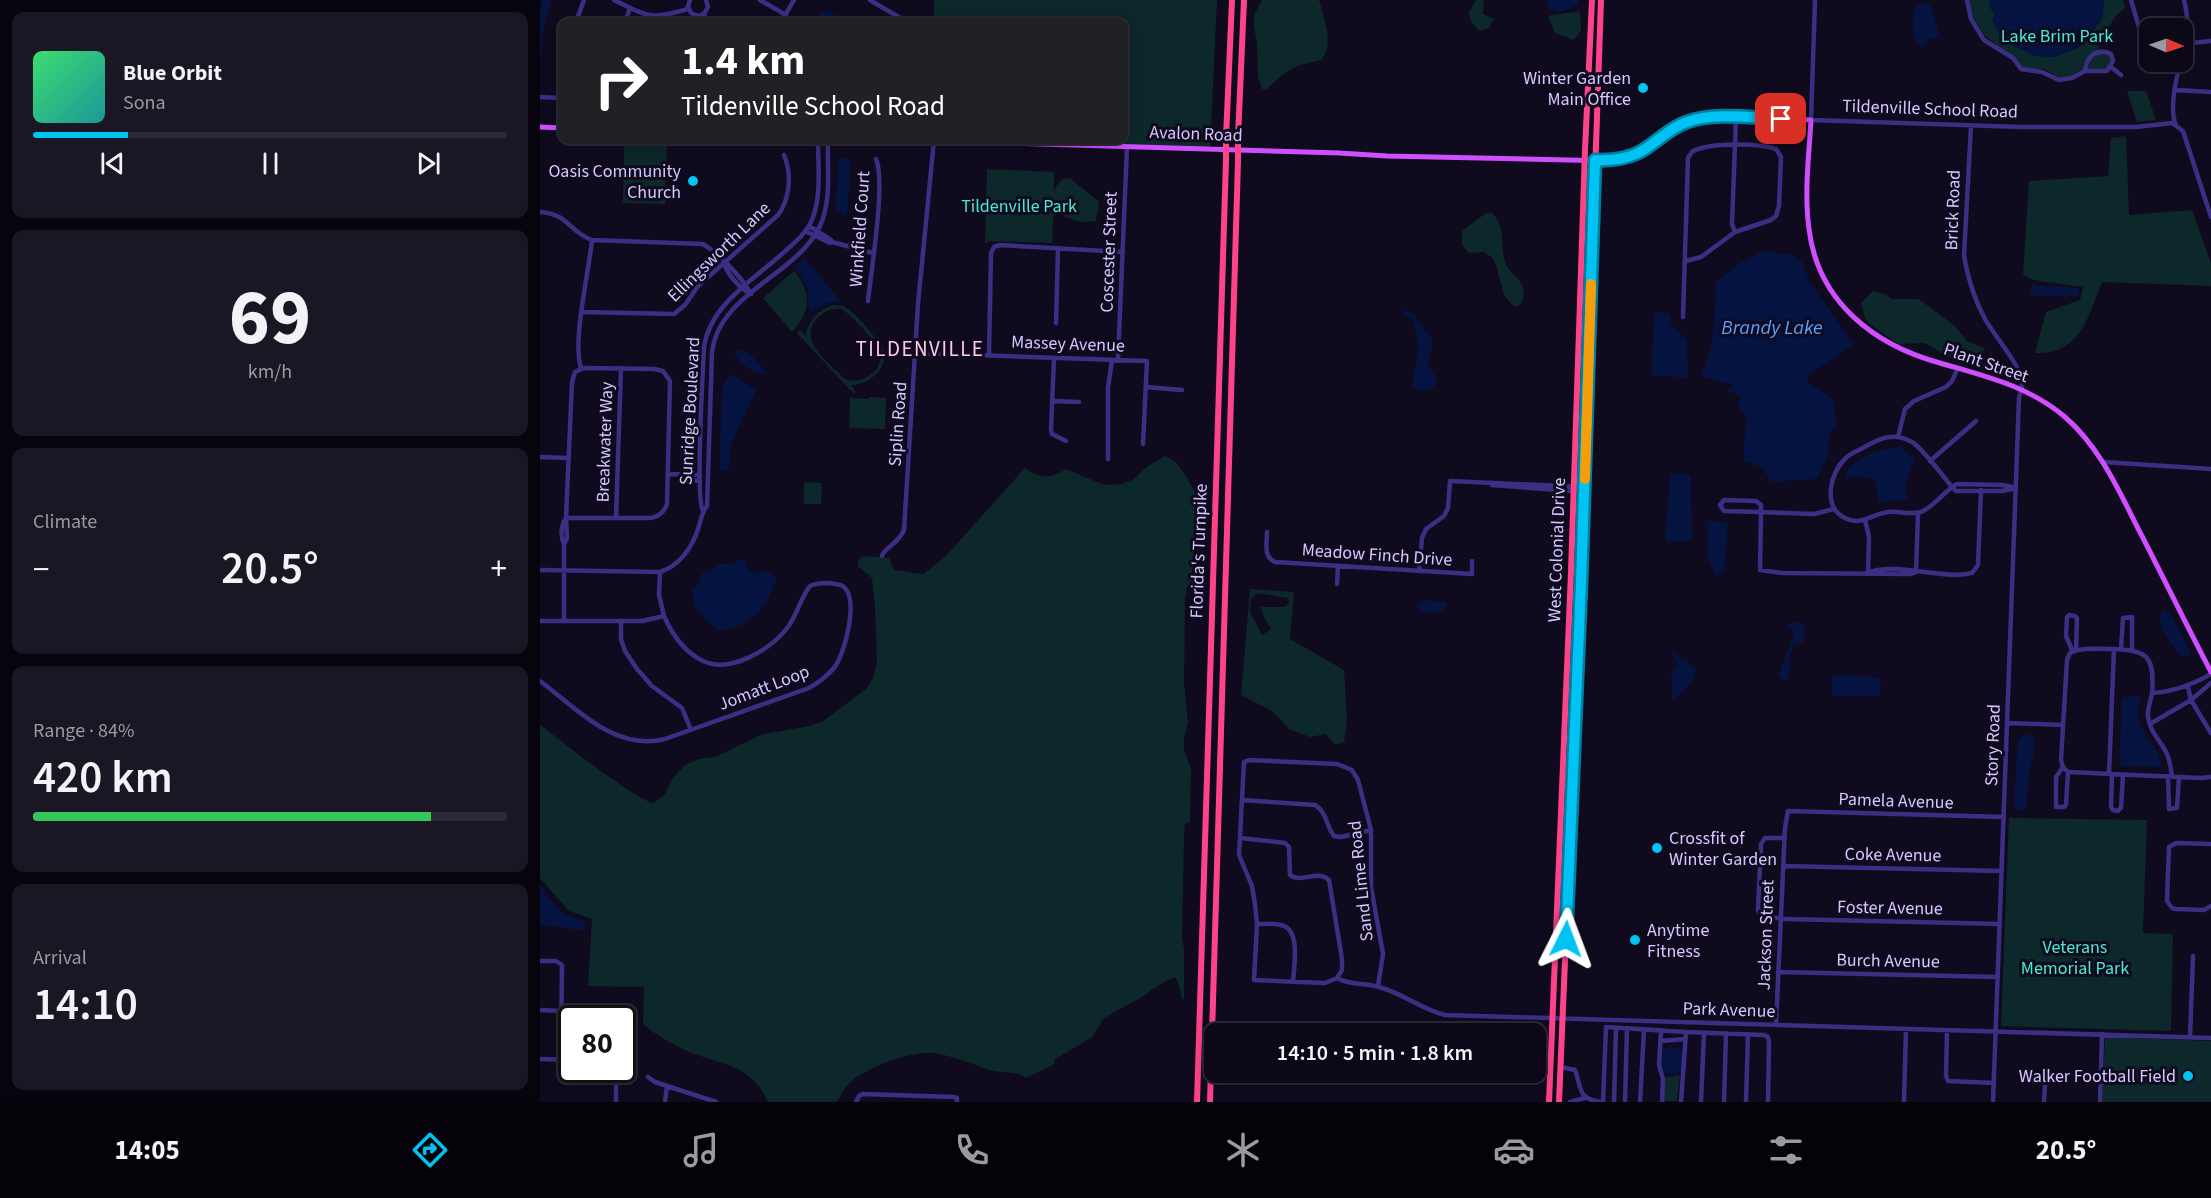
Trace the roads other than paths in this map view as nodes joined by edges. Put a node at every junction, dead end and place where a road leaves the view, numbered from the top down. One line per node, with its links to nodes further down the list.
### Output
1 (584, 0): 22 (street)
2 (614, 0): 17 (street)
3 (690, 0): 18 (street)
4 (713, 0): 16 (street)
5 (760, 0): 20 (street)
6 (794, 0): 20 (street)
7 (870, 0): 26 (street)
8 (1232, 0): 219 (highway, Florida's Turnpike, bridge)
9 (1244, 0): 220 (highway, Florida's Turnpike, bridge)
10 (1592, 0): 53 (highway, West Colonial Drive)
11 (1601, 0): 54 (highway, West Colonial Drive)
12 (1815, 0): 40 (street)
13 (1967, 0): 32 (street)
14 (2131, 0): 28 (street)
15 (2184, 0): 27 (street)
16 (707, 1): 19 (street)
17 (630, 8): 18 (street); 23 (street)
18 (688, 9): 21 (street)
19 (704, 14): 21 (street); 24 (street)
20 (786, 15): 25 (street)
21 (698, 16)
22 (577, 18)
23 (626, 18)
24 (706, 18)
25 (784, 18)
26 (900, 18)
27 (2188, 18)
28 (2139, 27)
29 (2211, 41): 30 (street)
30 (2193, 43)
31 (2111, 67): 32 (street); 32 (street); 34 (street)
32 (2085, 71)
33 (2179, 72): 35 (street)
34 (2121, 75)
35 (2176, 90): 36 (street); 41 (street)
36 (2211, 92)
37 (540, 98): 38 (street)
38 (558, 98)
39 (1736, 118): 40 (main road, Tildenville School Road); 49 (street); 54 (main road, Tildenville School Road)
40 (1810, 120): 42 (street, Tildenville School Road); 80 (main road, Plant Street)
41 (2176, 125): 42 (street, Tildenville School Road); 56 (street)
42 (1971, 126): 84 (street, Brick Road)
43 (540, 127): 44 (main road)
44 (558, 128)
45 (818, 144): 57 (street)
46 (828, 144): 59 (street, Sunridge Boulevard)
47 (934, 144): 73 (street, Siplin Road)
48 (1044, 144): 50 (main road, Avalon Road)
49 (1734, 145): 58 (street); 58 (street); 64 (street)
50 (1127, 147): 53 (main road, Avalon Road); 62 (street, Coscester Street)
51 (784, 155): 65 (street, Ellingsworth Lane)
52 (876, 159): 63 (street, Winkfield Court)
53 (1584, 160): 54 (main road, Avalon Road); 72 (highway, West Colonial Drive)
54 (1595, 160): 81 (highway, West Colonial Drive)
55 (540, 212): 60 (street)
56 (2210, 213)
57 (807, 229): 59 (street); 66 (street, Sunridge Boulevard)
58 (1735, 232): 64 (street)
59 (815, 234): 63 (street); 67 (street, Sunridge Boulevard)
60 (592, 240): 65 (street); 69 (street)
61 (1058, 248): 62 (street); 71 (street); 74 (street)
62 (1123, 252): 76 (street, Coscester Street)
63 (873, 253): 68 (street, Winkfield Court)
64 (1686, 261): 70 (street)
65 (724, 263): 66 (street); 69 (street, Ellingsworth Lane)
66 (744, 287): 67 (street); 99 (street, Sunridge Boulevard)
67 (751, 294): 108 (street, Sunridge Boulevard)
68 (868, 301)
69 (582, 312): 78 (street)
70 (1683, 317)
71 (1056, 322)
72 (1579, 332): 77 (highway, West Colonial Drive); 81 (highway)
73 (916, 353): 74 (street, Massey Avenue); 116 (street, Siplin Road)
74 (989, 355): 75 (street, Massey Avenue)
75 (1054, 358): 76 (street, Massey Avenue); 86 (street)
76 (1115, 360): 82 (street, Massey Avenue); 94 (street, Coscester Street)
77 (1578, 367): 83 (highway); 102 (highway, West Colonial Drive)
78 (581, 368): 79 (street); 93 (street)
79 (621, 368): 98 (street); 113 (street, Breakwater Way)
80 (1958, 368): 84 (main road, Plant Street); 89 (street)
81 (1589, 370): 83 (highway, West Colonial Drive)
82 (1146, 387): 85 (street); 91 (street)
83 (1588, 387): 104 (highway, West Colonial Drive)
84 (2021, 388): 96 (main road, Plant Street); 103 (street, Story Road)
85 (1182, 390)
86 (1052, 401): 87 (street); 90 (street)
87 (1079, 402)
88 (1976, 421): 95 (street)
89 (1898, 437): 95 (street); 107 (street)
90 (1066, 441)
91 (1143, 444)
92 (540, 457): 93 (street)
93 (569, 458): 112 (street)
94 (1108, 459)
95 (1930, 461): 101 (street)
96 (2104, 462): 97 (street); 138 (main road, Plant Street)
97 (2211, 469)
98 (668, 474): 99 (street); 113 (street)
99 (700, 478): 108 (street, Sunridge Boulevard)
100 (1981, 484): 101 (street); 103 (street); 105 (street)
101 (1952, 487): 105 (street); 111 (street)
102 (1574, 488): 104 (street); 121 (street); 123 (highway, West Colonial Drive)
103 (2016, 488): 105 (street); 144 (street, Story Road)
104 (1585, 489): 126 (highway, West Colonial Drive)
105 (1980, 492): 124 (street)
106 (1736, 500): 109 (street); 109 (street); 110 (street)
107 (1834, 509): 110 (street); 114 (street)
108 (703, 511): 122 (street, Sunridge Boulevard)
109 (1735, 511): 110 (street)
110 (1761, 512): 125 (street)
111 (1918, 513): 114 (street); 124 (street)
112 (566, 518): 113 (street); 120 (street)
113 (616, 518)
114 (1865, 520): 125 (street)
115 (1268, 532): 118 (street, Meadow Finch Drive)
116 (882, 556)
117 (1472, 561): 121 (street, Meadow Finch Drive)
118 (1338, 566): 121 (street, Meadow Finch Drive); 127 (street)
119 (540, 570): 120 (street)
120 (564, 571): 122 (street); 131 (street)
121 (1419, 571)
122 (660, 572): 129 (street, Jomatt Loop)
123 (1571, 572): 126 (highway); 128 (highway, West Colonial Drive)
124 (1916, 572): 125 (street)
125 (1868, 574)
126 (1581, 583): 133 (highway, West Colonial Drive)
127 (1337, 584)
128 (1570, 606): 133 (highway); 149 (highway, West Colonial Drive)
129 (664, 616): 132 (street); 147 (street, Jomatt Loop)
130 (540, 621): 131 (street)
131 (564, 621): 132 (street)
132 (621, 621): 147 (street)
133 (1578, 644): 158 (highway, West Colonial Drive)
134 (2114, 649): 135 (street); 137 (street); 152 (street)
135 (2121, 650): 136 (street); 136 (street)
136 (2132, 650): 142 (street)
137 (2074, 651): 137 (street); 146 (street)
138 (2211, 673): 141 (street)
139 (540, 681): 147 (street, Jomatt Loop)
140 (2211, 683): 143 (street)
141 (2188, 687): 142 (street); 143 (street)
142 (2152, 693): 145 (street)
143 (2191, 700): 145 (street); 148 (street)
144 (2008, 723): 146 (street); 161 (street, Story Road)
145 (2150, 724): 154 (street)
146 (2063, 725): 150 (street)
147 (692, 730)
148 (2211, 733)
149 (1562, 762): 157 (highway, West Colonial Drive); 158 (highway)
150 (2063, 767): 151 (street); 151 (street)
151 (2068, 771): 152 (street)
152 (2111, 775): 153 (street); 153 (street)
153 (2122, 775): 154 (street)
154 (2170, 776): 155 (street); 155 (street)
155 (2179, 777): 156 (street)
156 (2211, 777)
157 (1562, 790): 162 (highway); 170 (highway, West Colonial Drive)
158 (1572, 793): 162 (highway, West Colonial Drive)
159 (1242, 800): 163 (street); 163 (street, Sand Lime Road); 164 (street)
160 (1788, 811): 161 (street, Pamela Avenue); 165 (street, Jackson Street)
161 (2004, 817): 168 (street, Story Road)
162 (1571, 819): 174 (highway, West Colonial Drive)
163 (1371, 830): 181 (street, Sand Lime Road)
164 (1240, 838): 172 (street); 179 (street)
165 (1784, 838): 167 (street, Jackson Street); 171 (street)
166 (2211, 844): 169 (street)
167 (1783, 866): 168 (street, Coke Avenue); 171 (street, Jackson Street)
168 (2002, 871): 173 (street, Story Road)
169 (2211, 906)
170 (1556, 914): 174 (highway); 185 (highway, West Colonial Drive)
171 (1780, 918): 173 (street, Foster Avenue); 177 (street, Jackson Street)
172 (1257, 924): 180 (street); 180 (street, Park Avenue)
173 (2000, 924): 178 (street, Story Road)
174 (1566, 939): 186 (highway, West Colonial Drive)
175 (2193, 956): 200 (street)
176 (540, 961): 182 (street)
177 (1778, 972): 178 (street, Burch Avenue); 187 (street, Jackson Street)
178 (1998, 977): 194 (street, Story Road)
179 (1337, 978): 180 (street, Park Avenue); 181 (street, Park Avenue)
180 (1293, 982)
181 (1378, 986): 185 (street, Park Avenue)
182 (562, 1005)
183 (540, 1010): 184 (street)
184 (558, 1011)
185 (1551, 1018): 186 (street, Park Avenue); 214 (highway, West Colonial Drive)
186 (1562, 1018): 187 (street, Park Avenue); 206 (highway, West Colonial Drive)
187 (1776, 1025): 190 (street, Park Avenue)
188 (1616, 1028): 189 (street); 223 (street); 224 (street)
189 (1627, 1028): 192 (street); 225 (street)
190 (1906, 1029): 191 (street, Park Avenue); 233 (street)
191 (1947, 1029): 194 (street, Park Avenue); 209 (street)
192 (1644, 1030): 193 (street); 226 (street)
193 (1661, 1031): 195 (street); 203 (street)
194 (1996, 1031): 199 (street, Park Avenue); 209 (street, Story Road)
195 (1686, 1032): 196 (street); 202 (street)
196 (1704, 1033): 197 (street); 229 (street)
197 (1726, 1033): 198 (street); 230 (street)
198 (1748, 1034): 231 (street); 232 (street)
199 (2102, 1034): 200 (street, Park Avenue); 236 (street)
200 (2190, 1037): 201 (street, Park Avenue)
201 (2211, 1038)
202 (1684, 1039): 203 (street); 228 (street)
203 (1661, 1041): 227 (street)
204 (540, 1059): 205 (street)
205 (558, 1060)
206 (1560, 1067): 212 (street); 221 (highway, West Colonial Drive)
207 (648, 1077): 211 (street)
208 (616, 1083): 215 (street)
209 (1994, 1083): 234 (street, Story Road)
210 (2045, 1084): 235 (street)
211 (667, 1086): 216 (street); 217 (street)
212 (1585, 1098): 222 (street); 223 (street)
213 (957, 1100): 218 (street)
214 (1550, 1100)
215 (616, 1102)
216 (665, 1102)
217 (716, 1102)
218 (856, 1102)
219 (1197, 1102)
220 (1210, 1102)
221 (1559, 1102)
222 (1570, 1102)
223 (1602, 1102)
224 (1614, 1102)
225 (1625, 1102)
226 (1640, 1102)
227 (1662, 1102)
228 (1681, 1102)
229 (1701, 1102)
230 (1724, 1102)
231 (1746, 1102)
232 (1767, 1102)
233 (1904, 1102)
234 (1993, 1102)
235 (2044, 1102)
236 (2100, 1102)

